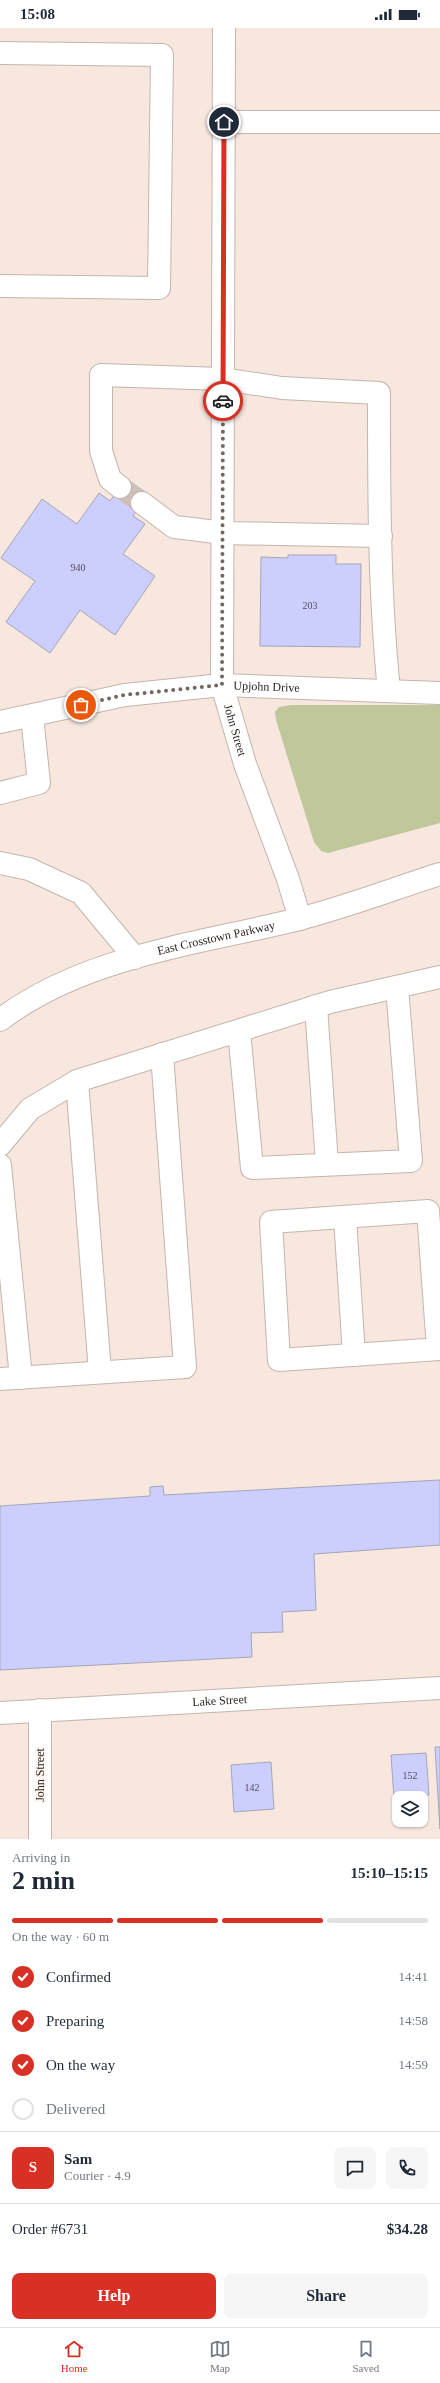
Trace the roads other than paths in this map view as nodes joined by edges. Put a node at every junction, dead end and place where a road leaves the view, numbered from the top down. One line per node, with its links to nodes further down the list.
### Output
1 (224, 28): 3 (street, John Street)
2 (0, 52): 5 (street)
3 (224, 122): 4 (street); 6 (street, John Street)
4 (440, 122)
5 (0, 286)
6 (223, 379): 7 (street); 9 (street, John Street); 10 (street)
7 (120, 487)
8 (142, 503): 9 (street)
9 (223, 533): 10 (street); 11 (street, John Street)
10 (381, 536): 12 (street)
11 (222, 685): 12 (street, Upjohn Drive); 14 (street, Upjohn Drive); 19 (street, John Street)
12 (389, 691): 13 (street, Upjohn Drive)
13 (440, 693)
14 (32, 716): 15 (street, Upjohn Drive); 16 (street)
15 (0, 722)
16 (0, 793)
17 (0, 863): 20 (street)
18 (440, 874): 19 (street, East Crosstown Parkway)
19 (300, 919): 20 (street, East Crosstown Parkway)
20 (135, 958): 24 (street, East Crosstown Parkway)
21 (440, 977): 22 (street)
22 (397, 987): 23 (street); 29 (street)
23 (316, 1006): 25 (street); 29 (street)
24 (0, 1020)
25 (239, 1030): 26 (street); 29 (street)
26 (162, 1054): 27 (street); 34 (street)
27 (77, 1081): 28 (street); 34 (street)
28 (0, 1145)
29 (328, 1164)
30 (0, 1165): 35 (street)
31 (345, 1218): 32 (street); 33 (street); 33 (street)
32 (439, 1349): 33 (street)
33 (354, 1355)
34 (100, 1372): 35 (street)
35 (10, 1378)
36 (440, 1688): 37 (street, Lake Street)
37 (40, 1710): 38 (street, Lake Street); 39 (street, John Street)
38 (0, 1713)
39 (40, 1839)

